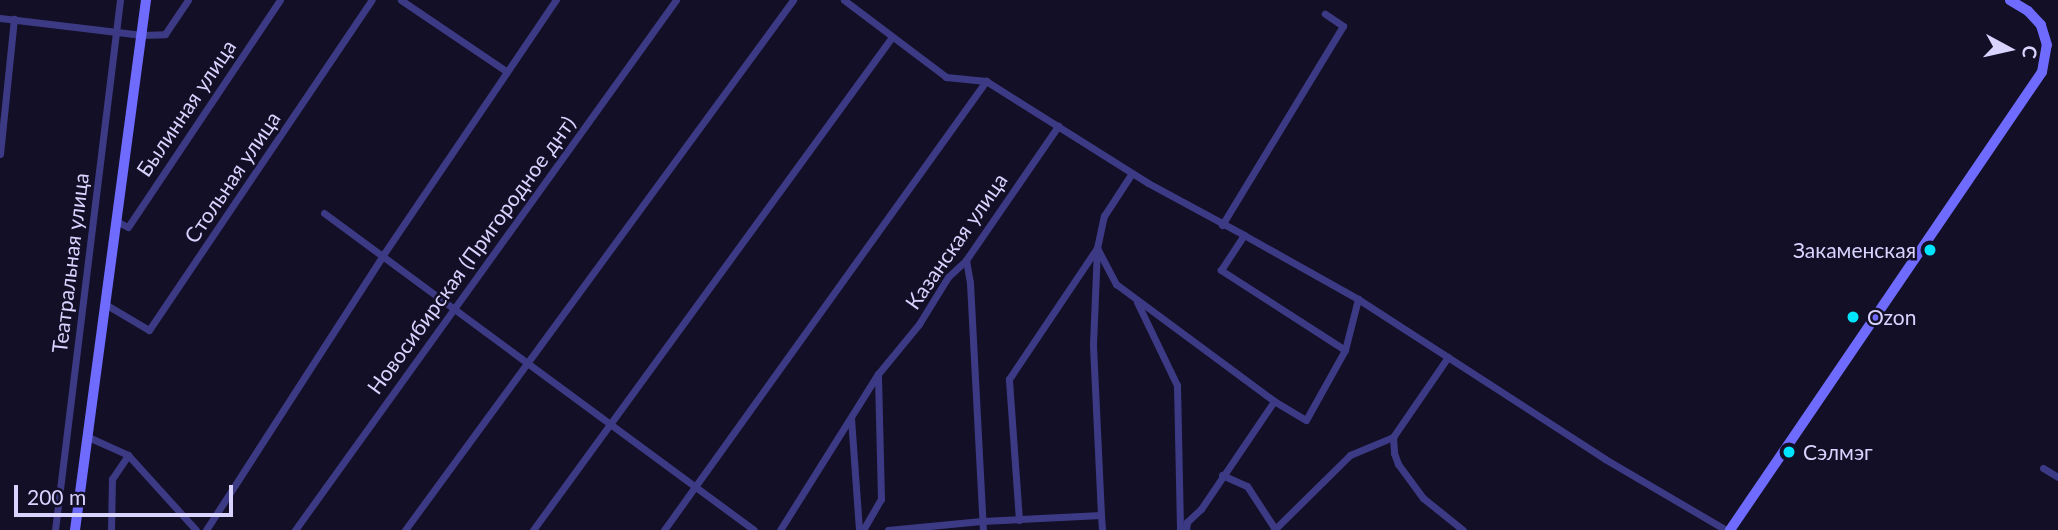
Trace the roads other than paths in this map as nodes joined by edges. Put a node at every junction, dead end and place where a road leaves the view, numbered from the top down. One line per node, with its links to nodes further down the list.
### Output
1 (120, 0): 15 (street, Театральная улица)
2 (146, 0): 16 (main road)
3 (188, 0): 16 (street)
4 (280, 0): 24 (street, Былинная улица)
5 (372, 0): 32 (street, Стольная улица)
6 (401, 0): 18 (street)
7 (556, 0): 18 (street)
8 (676, 0): 33 (street, Новосибирская (Пригородное днт))
9 (793, 0): 36 (street)
10 (844, 0): 17 (street)
11 (2010, 0): 69 (main road)
12 (1325, 14): 25 (street)
13 (0, 18): 14 (street)
14 (15, 19): 15 (street); 21 (street)
15 (116, 32): 16 (street); 51 (street, Театральная улица)
16 (142, 35): 24 (main road)
17 (892, 37): 19 (street); 40 (street)
18 (506, 71): 28 (street)
19 (986, 81): 20 (street); 47 (street)
20 (1058, 126): 22 (street); 29 (street, Казанская улица)
21 (0, 154)
22 (1132, 173): 25 (street); 27 (street)
23 (324, 213): 28 (street)
24 (118, 222): 32 (main road)
25 (1222, 225): 26 (street)
26 (1244, 235): 30 (street); 34 (street)
27 (1097, 248): 31 (street); 48 (street); 49 (street)
28 (381, 258): 33 (street); 55 (street)
29 (966, 260): 37 (street, Казанская улица); 50 (street)
30 (1358, 299): 34 (street); 35 (street)
31 (1136, 300): 38 (street); 66 (street)
32 (105, 304): 41 (main road)
33 (452, 310): 36 (street); 56 (street, Новосибирская (Пригородное днт))
34 (1345, 350): 38 (street)
35 (1448, 357): 42 (street); 69 (street)
36 (528, 363): 40 (street); 57 (street)
37 (878, 374): 39 (street, Казанская улица); 62 (street)
38 (1273, 401): 45 (street)
39 (850, 417): 61 (street, Казанская улица); 62 (street)
40 (612, 423): 47 (street); 58 (street)
41 (86, 435): 43 (street); 52 (main road)
42 (1393, 437): 67 (street); 68 (street)
43 (128, 455): 53 (street); 54 (street)
44 (2043, 468): 46 (street)
45 (1222, 475): 66 (street); 67 (street)
46 (2058, 477)
47 (696, 486): 59 (street); 60 (street)
48 (1101, 515): 49 (street); 65 (street)
49 (1019, 520): 50 (street)
50 (982, 521): 63 (street); 64 (street)
51 (55, 530)
52 (75, 530)
53 (111, 530)
54 (196, 530)
55 (206, 530)
56 (295, 530)
57 (405, 530)
58 (533, 530)
59 (664, 530)
60 (754, 530)
61 (780, 530)
62 (861, 530)
63 (888, 530)
64 (983, 530)
65 (1102, 530)
66 (1183, 530)
67 (1274, 530)
68 (1463, 530)
69 (1728, 530)

